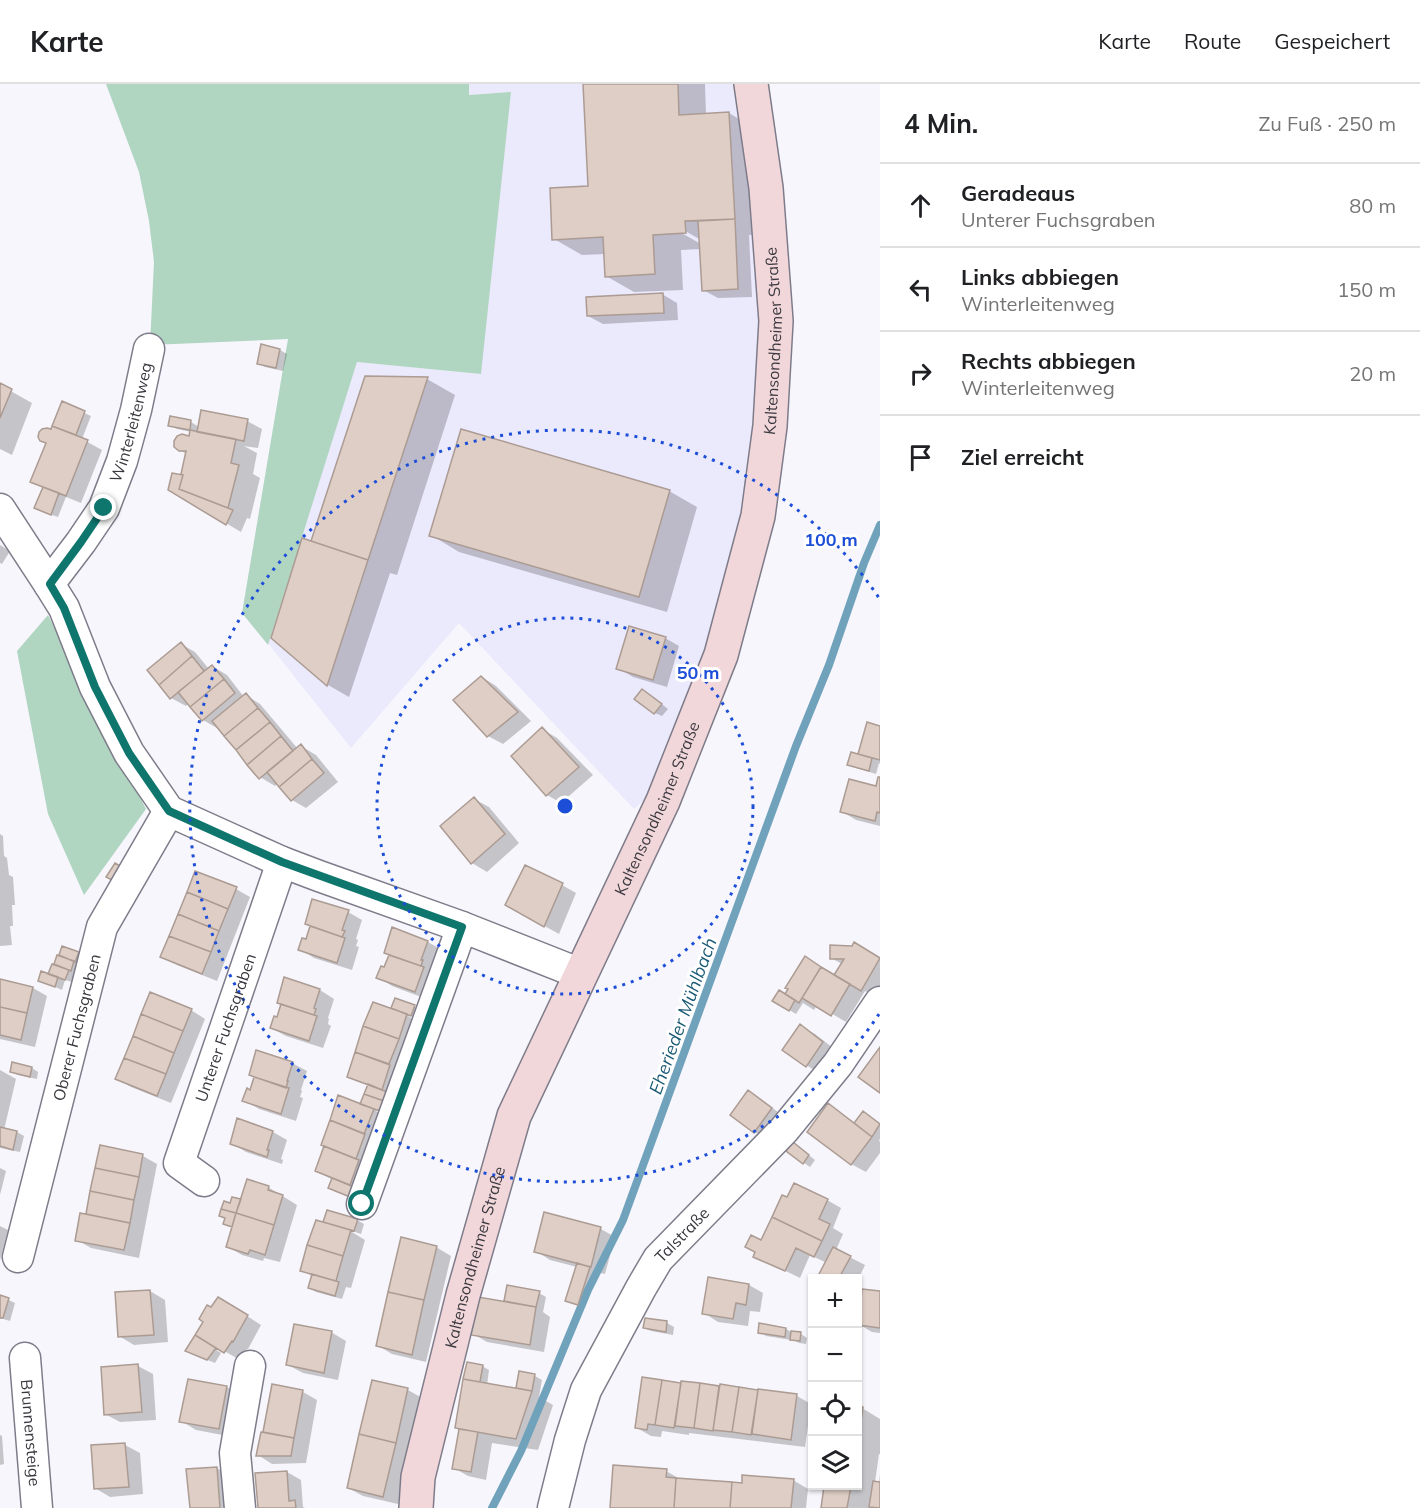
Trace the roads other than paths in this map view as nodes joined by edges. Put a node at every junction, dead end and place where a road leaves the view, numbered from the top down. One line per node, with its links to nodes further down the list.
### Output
1 (751, 84): 8 (main road, Kaltensondheimer Straße)
2 (149, 349): 4 (street, Winterleitenweg)
3 (0, 509): 4 (street)
4 (50, 584): 5 (street)
5 (169, 811): 6 (street); 12 (street, Oberer Fuchsgraben)
6 (282, 862): 7 (street); 10 (street, Unterer Fuchsgraben)
7 (462, 927): 8 (street); 11 (street)
8 (581, 974): 17 (main road, Kaltensondheimer Straße)
9 (880, 1002): 18 (street, Talstraße)
10 (204, 1181)
11 (362, 1204)
12 (18, 1257)
13 (25, 1358): 15 (street, Brunnensteige)
14 (250, 1366): 16 (street)
15 (37, 1508)
16 (240, 1508)
17 (416, 1508)
18 (553, 1508)

